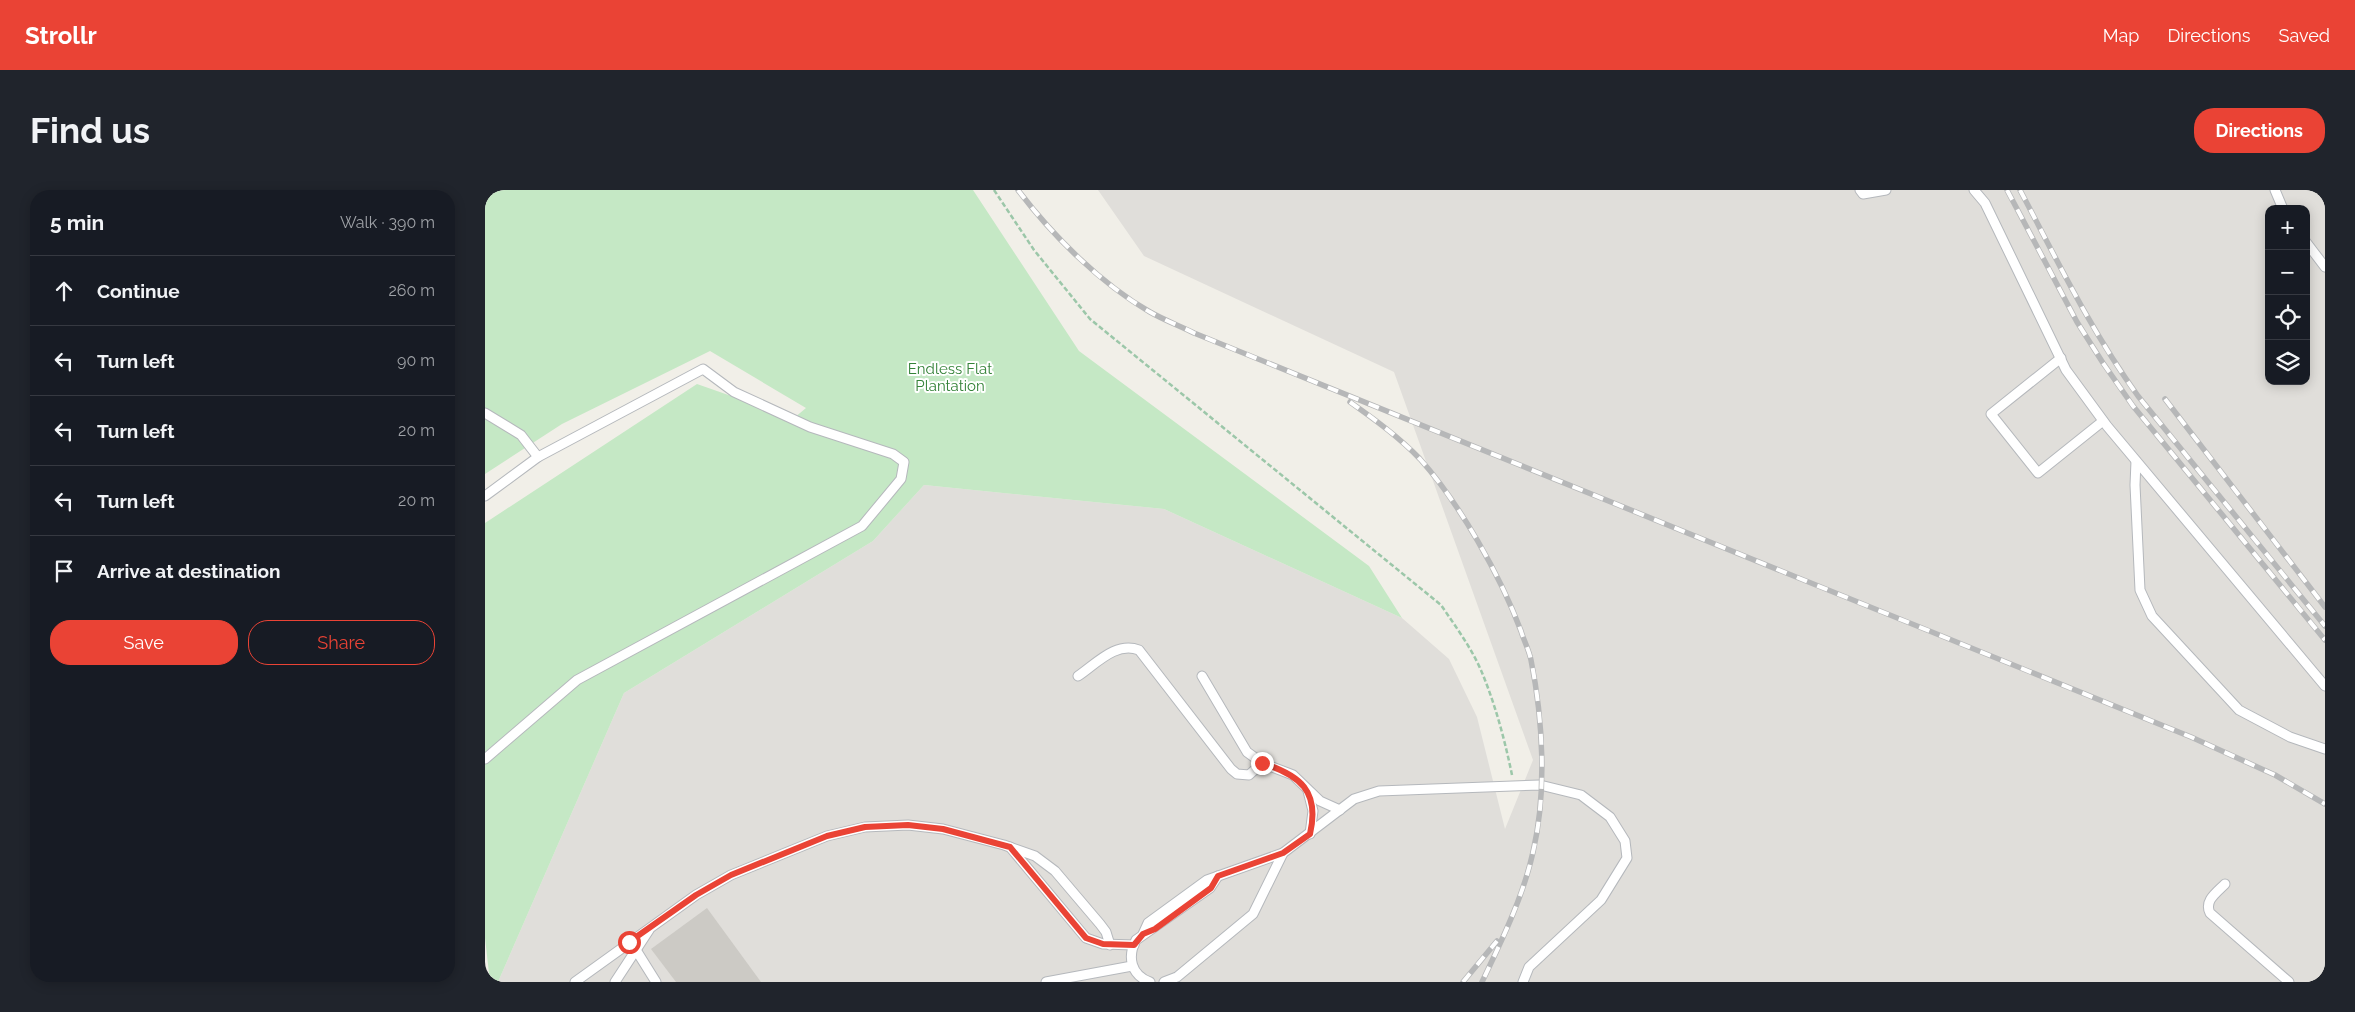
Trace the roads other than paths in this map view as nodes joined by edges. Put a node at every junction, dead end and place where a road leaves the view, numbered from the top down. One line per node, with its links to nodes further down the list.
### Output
1 (1860, 190): 2 (lane)
2 (1887, 190)
3 (1974, 190): 8 (lane)
4 (2275, 190): 5 (lane)
5 (2281, 205)
6 (2310, 247): 7 (lane)
7 (2325, 267)
8 (2061, 358): 10 (lane); 10 (lane)
9 (485, 413): 11 (lane)
10 (2103, 421): 12 (lane)
11 (538, 457): 13 (lane); 18 (lane)
12 (2136, 461): 16 (lane); 17 (lane)
13 (485, 496)
14 (1078, 676): 19 (lane)
15 (1202, 676): 19 (lane)
16 (2325, 686)
17 (2325, 749)
18 (485, 759)
19 (1262, 763): 20 (lane)
20 (1308, 791): 21 (lane); 22 (lane)
21 (1340, 810): 22 (lane); 39 (lane)
22 (1310, 834): 24 (lane)
23 (1010, 847): 26 (lane); 27 (lane); 27 (lane)
24 (1283, 853): 28 (lane); 32 (lane)
25 (2225, 884): 40 (lane)
26 (652, 926): 29 (lane); 33 (lane)
27 (1110, 945): 28 (lane)
28 (1134, 945): 30 (lane)
29 (636, 950): 34 (lane); 35 (lane)
30 (1132, 966): 31 (lane); 37 (lane)
31 (1075, 979): 36 (lane)
32 (1177, 980): 38 (lane)
33 (575, 982)
34 (615, 982)
35 (656, 982)
36 (1046, 982)
37 (1151, 982)
38 (1164, 982)
39 (1523, 982)
40 (2289, 982)

